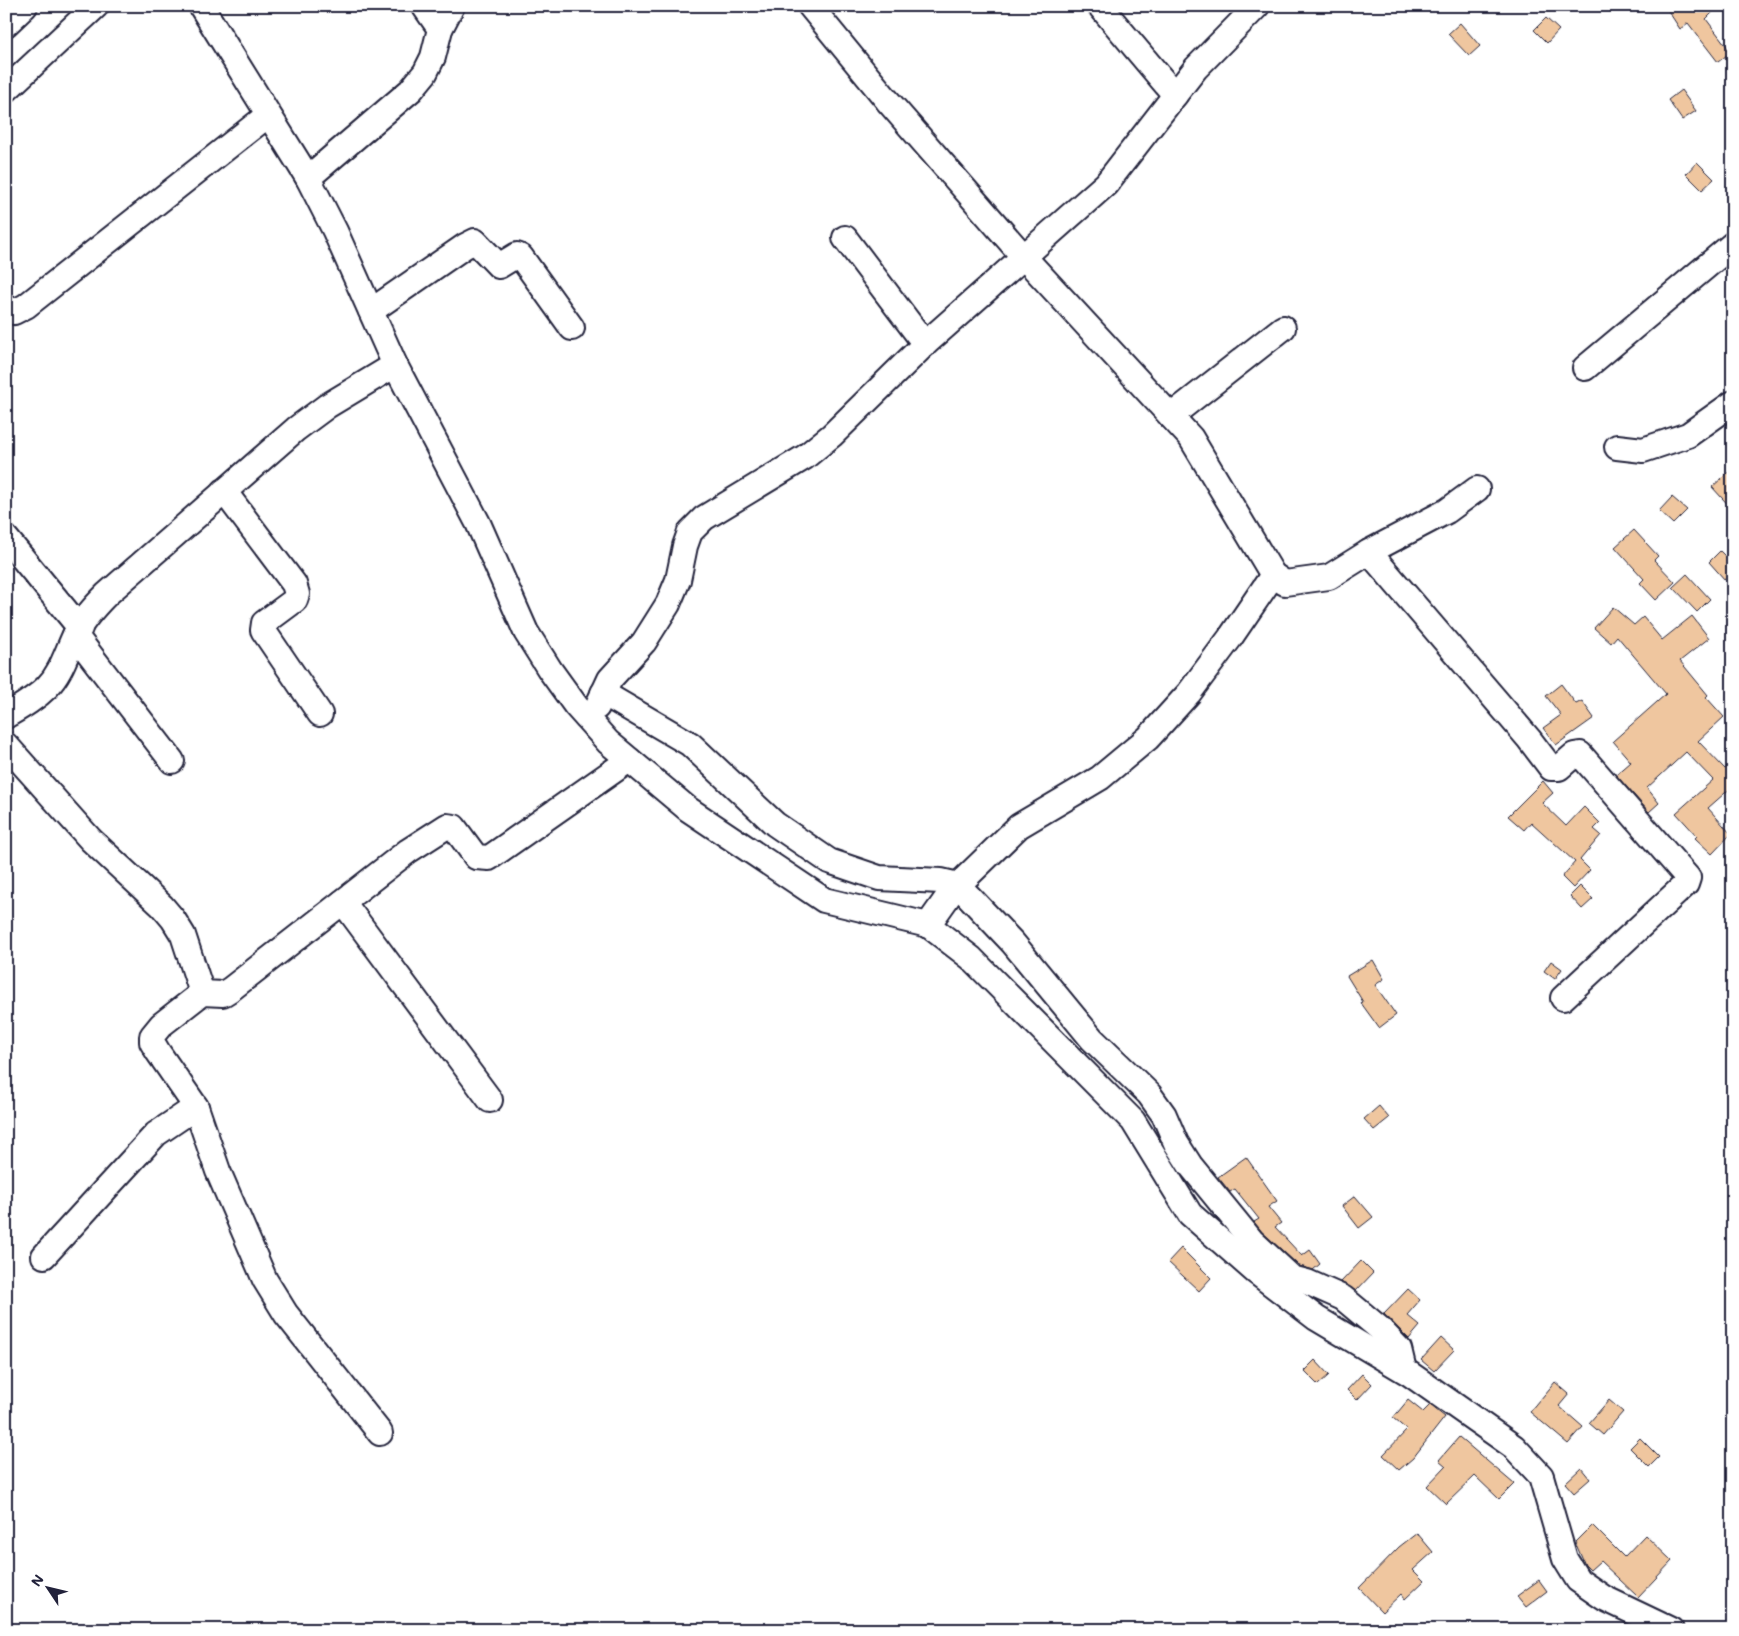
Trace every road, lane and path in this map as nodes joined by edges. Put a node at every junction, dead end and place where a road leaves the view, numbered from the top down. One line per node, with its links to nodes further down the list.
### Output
1 (26, 6): 9 (street)
2 (96, 6): 11 (street)
3 (201, 6): 13 (street)
4 (424, 6): 10 (street)
5 (452, 6): 10 (street)
6 (810, 6): 17 (street)
7 (1100, 6): 12 (street)
8 (1257, 6): 12 (street)
9 (6, 24)
10 (440, 29): 14 (street)
11 (6, 90)
12 (1176, 95): 17 (street)
13 (256, 124): 14 (street); 18 (street)
14 (308, 178): 19 (street)
15 (845, 238): 22 (street)
16 (1733, 244): 24 (street)
17 (1023, 256): 22 (street); 26 (street)
18 (6, 307)
19 (371, 311): 20 (street); 23 (street)
20 (572, 328)
21 (1283, 328): 26 (street)
22 (925, 344): 34 (street)
23 (394, 365): 29 (street); 37 (street)
24 (1585, 368)
25 (1733, 403): 27 (street)
26 (1171, 416): 32 (street)
27 (1617, 447)
28 (1478, 489): 31 (street)
29 (224, 491): 33 (street); 36 (street)
30 (6, 538): 33 (street)
31 (1369, 552): 32 (street); 45 (street)
32 (1273, 575): 41 (street)
33 (77, 631): 35 (street); 40 (street)
34 (603, 693): 37 (street); 41 (street)
35 (8, 714)
36 (320, 714)
37 (591, 722): 39 (street)
38 (6, 745): 44 (street)
39 (629, 760): 42 (street); 43 (street)
40 (172, 761)
41 (958, 885): 43 (street); 49 (street)
42 (343, 902): 44 (street); 46 (street)
43 (928, 925): 49 (street)
44 (202, 993): 47 (street)
45 (1563, 998)
46 (490, 1100)
47 (196, 1107): 48 (street); 50 (street)
48 (44, 1256)
49 (1404, 1370): 51 (street)
50 (380, 1433)
51 (1671, 1630)

